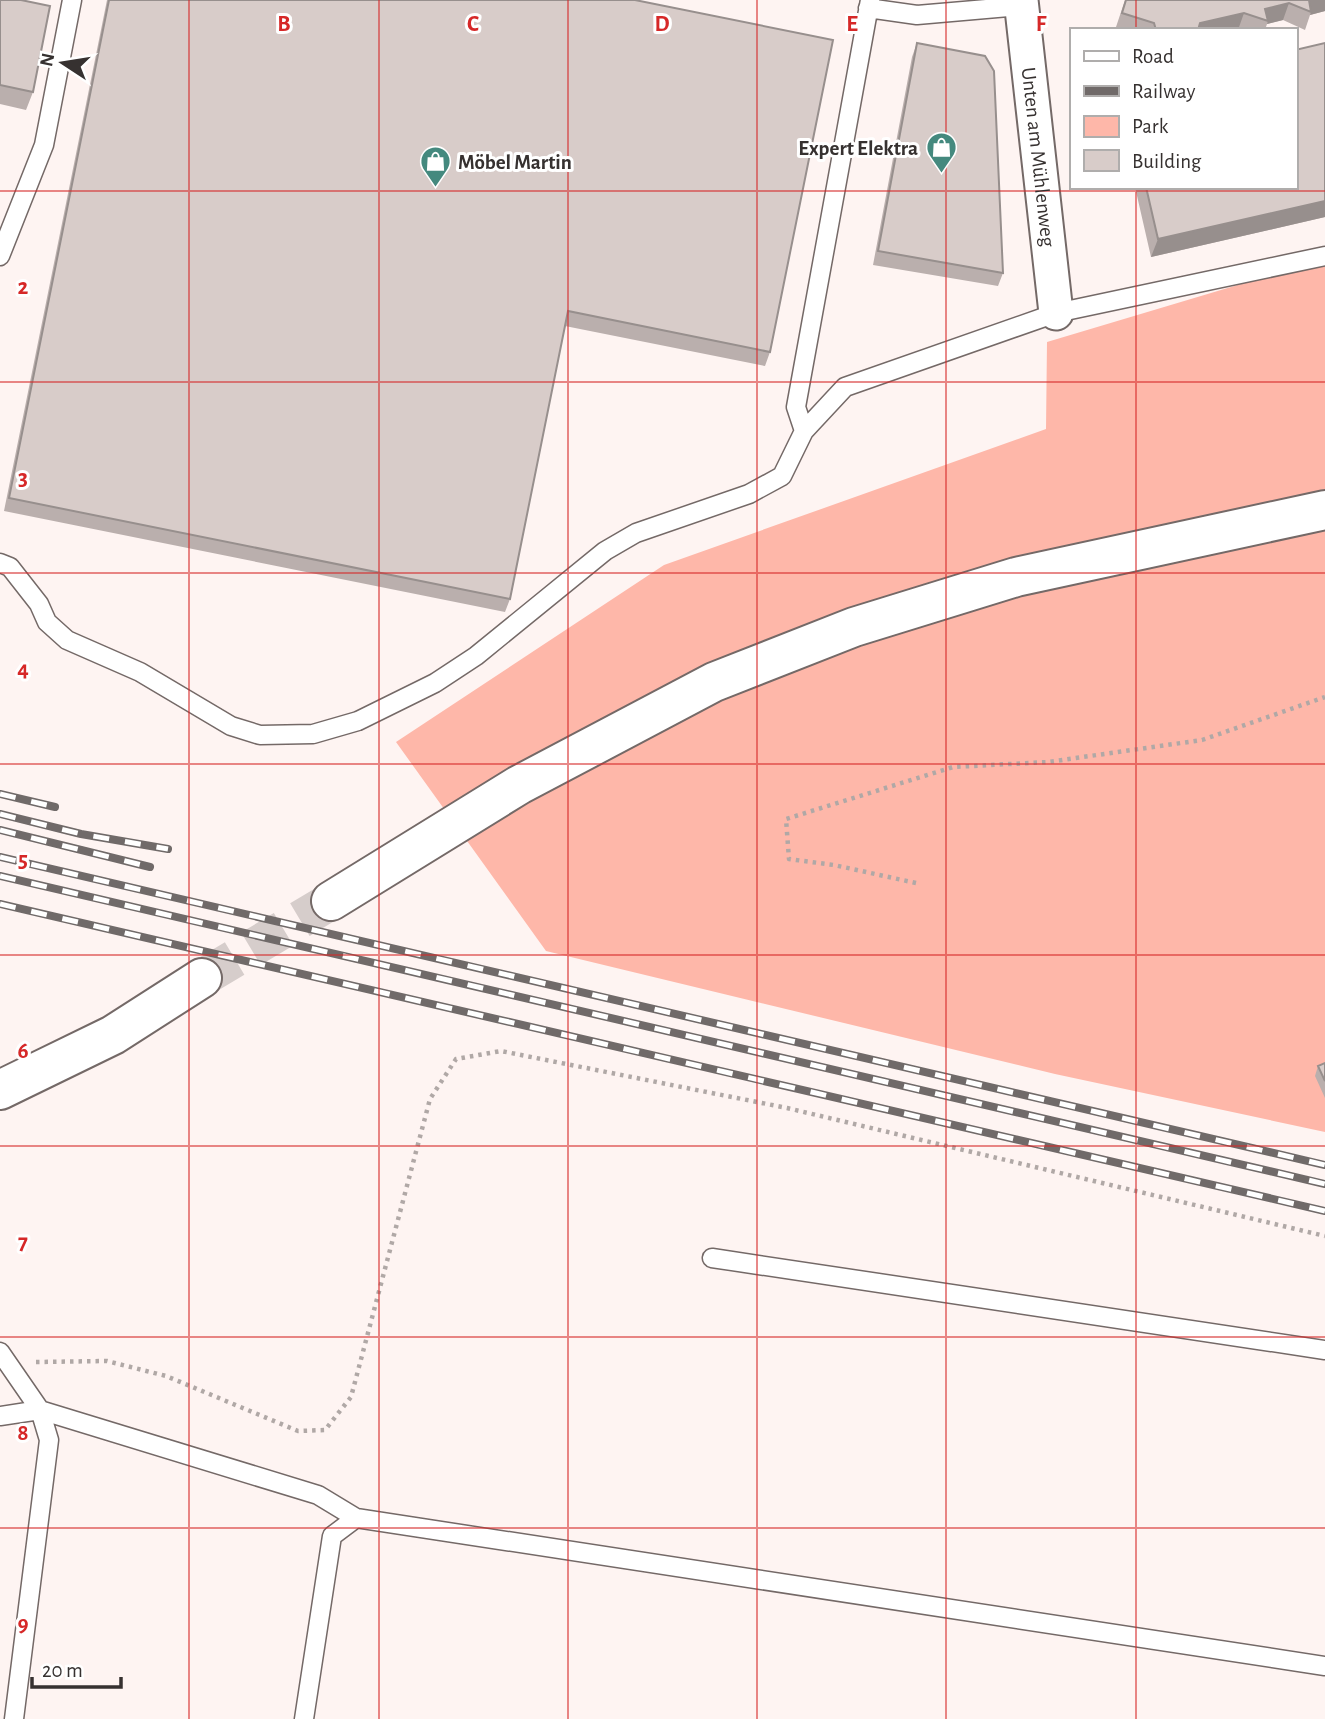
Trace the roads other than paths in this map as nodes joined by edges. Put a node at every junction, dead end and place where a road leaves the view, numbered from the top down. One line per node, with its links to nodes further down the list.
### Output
1 (72, 0): 4 (lane)
2 (874, 3): 3 (lane); 7 (lane)
3 (1021, 3): 6 (street, Unten am Mühlenweg)
4 (0, 256)
5 (1325, 256): 6 (lane)
6 (1056, 313): 7 (lane)
7 (804, 431): 9 (lane)
8 (1325, 512): 10 (highway)
9 (0, 563)
10 (331, 901)
11 (202, 978): 12 (highway)
12 (0, 1090)
13 (712, 1258): 14 (lane)
14 (1325, 1350)
15 (0, 1352): 16 (lane)
16 (40, 1410): 17 (lane); 18 (lane); 20 (lane)
17 (0, 1416)
18 (356, 1518): 19 (lane); 21 (lane)
19 (1325, 1666)
20 (14, 1719)
21 (304, 1719)

